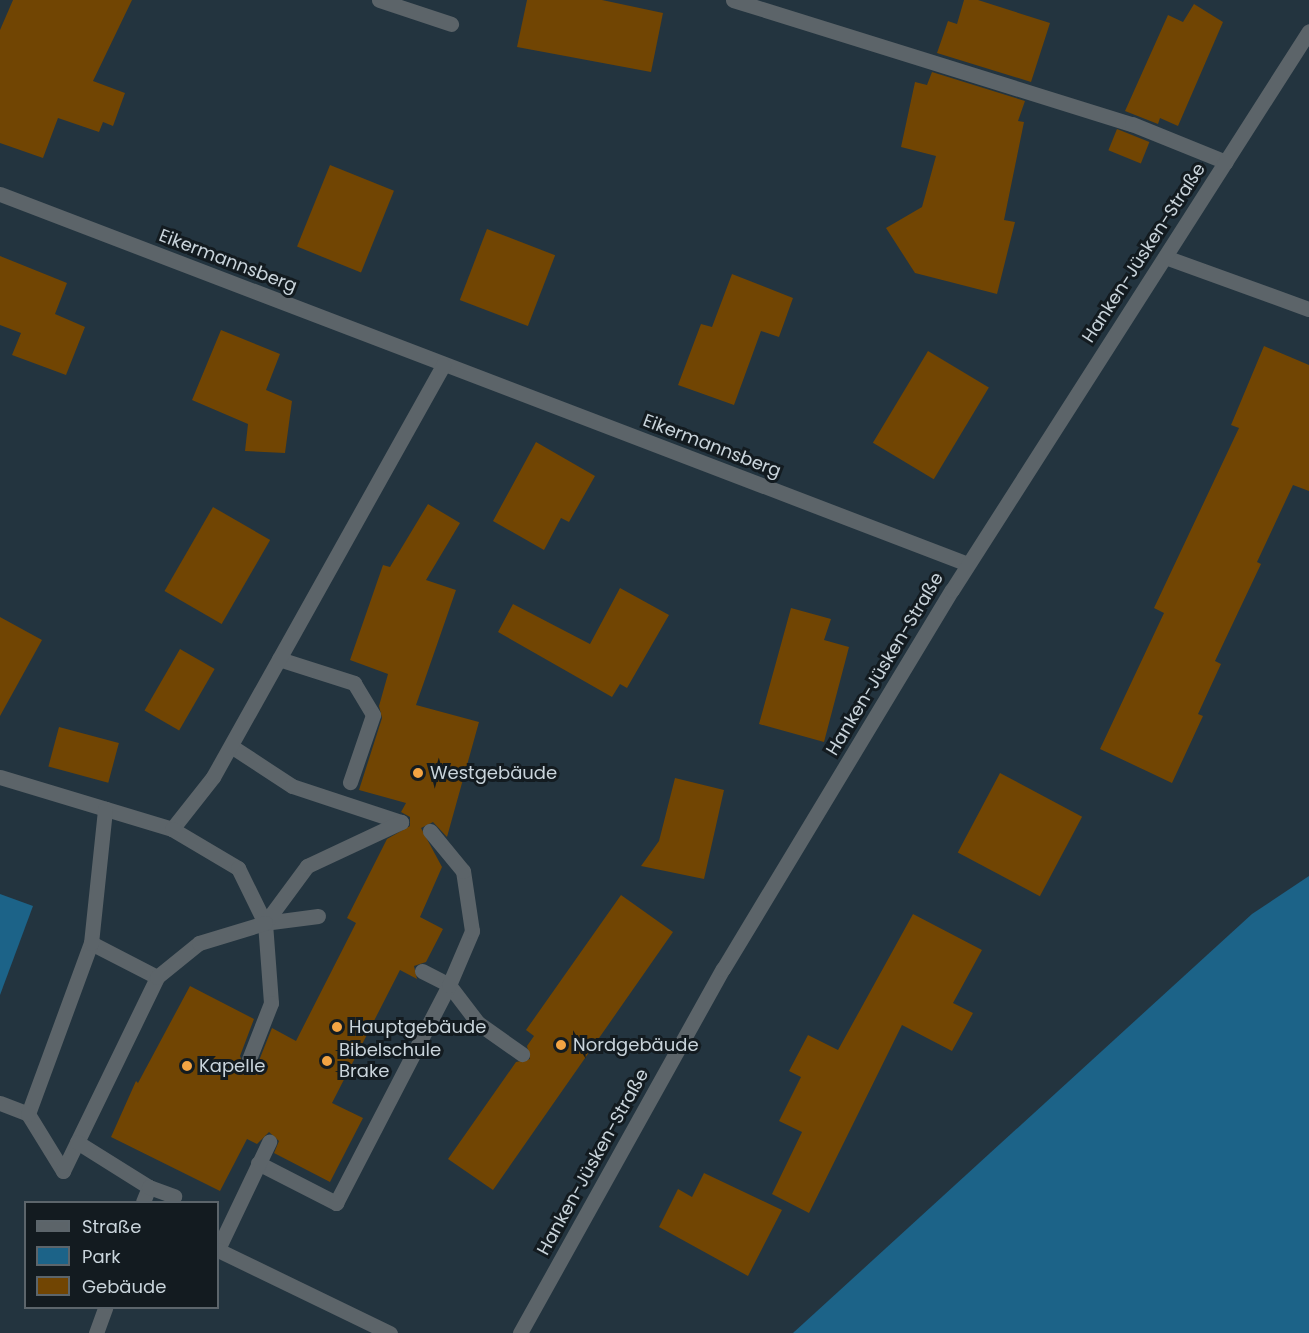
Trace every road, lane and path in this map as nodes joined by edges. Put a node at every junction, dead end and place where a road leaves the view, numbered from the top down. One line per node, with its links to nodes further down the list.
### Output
1 (379, 0): 3 (street)
2 (733, 0): 5 (street)
3 (451, 24)
4 (1309, 31): 5 (street, Hanken-Jüsken-Straße)
5 (1226, 162): 7 (street, Hanken-Jüsken-Straße)
6 (0, 194): 9 (street, Eikermannsberg)
7 (1165, 257): 8 (street); 10 (street, Hanken-Jüsken-Straße)
8 (1309, 309)
9 (443, 364): 10 (street, Eikermannsberg); 11 (street)
10 (968, 564): 39 (street, Hanken-Jüsken-Straße)
11 (279, 659): 12 (street); 14 (street)
12 (231, 746): 16 (street); 19 (street)
13 (0, 777): 15 (street)
14 (350, 782)
15 (105, 809): 16 (street); 20 (street)
16 (172, 829): 19 (street)
17 (430, 831): 23 (street)
18 (318, 916): 19 (street)
19 (265, 923): 22 (street); 25 (street)
20 (91, 944): 22 (street); 27 (street)
21 (422, 971): 23 (street)
22 (157, 977): 28 (street)
23 (449, 985): 24 (street); 30 (street)
24 (522, 1054)
25 (249, 1059)
26 (0, 1103): 27 (street)
27 (28, 1114): 28 (street)
28 (77, 1142): 31 (street)
29 (269, 1142): 30 (street)
30 (258, 1163): 34 (street)
31 (149, 1187): 32 (street); 33 (street)
32 (174, 1196)
33 (144, 1201)
34 (219, 1248)
35 (219, 1250): 38 (street)
36 (105, 1309): 37 (street)
37 (96, 1333)
38 (390, 1333)
39 (520, 1333)

